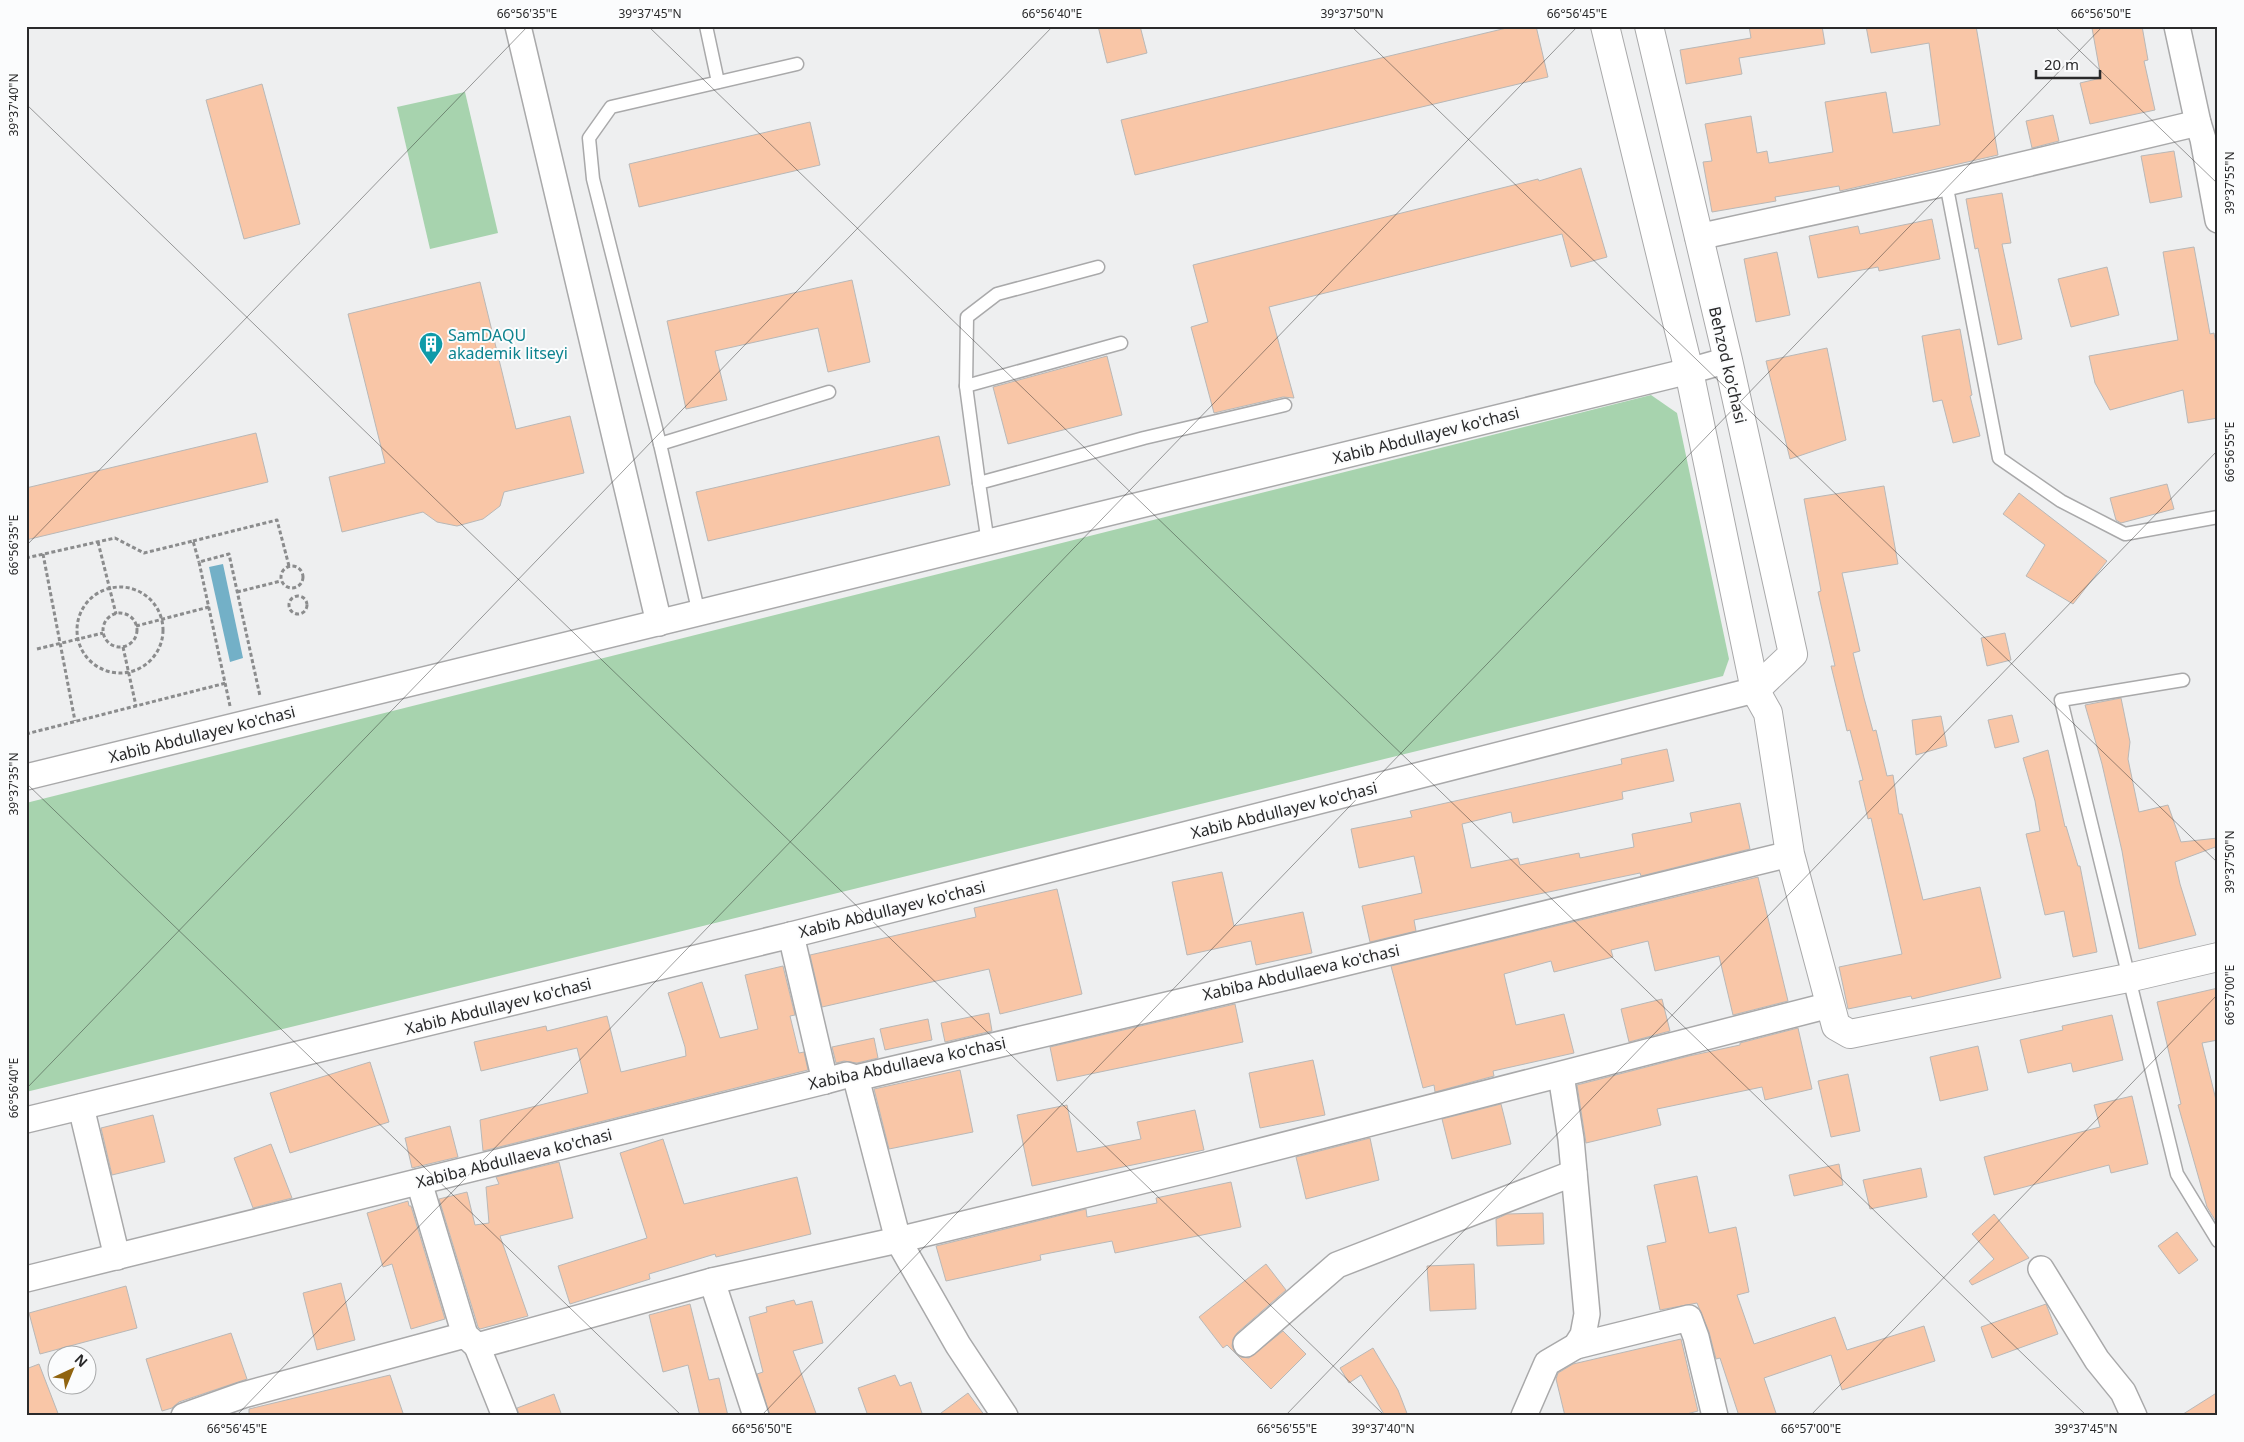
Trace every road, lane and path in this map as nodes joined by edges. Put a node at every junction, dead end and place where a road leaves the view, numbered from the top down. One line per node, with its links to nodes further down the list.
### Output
1 (518, 26): 38 (street)
2 (706, 26): 7 (lane)
3 (1606, 26): 15 (street)
4 (1649, 26): 11 (street, Behzod ko'chasi)
5 (2177, 26): 8 (street)
6 (797, 64): 7 (lane)
7 (718, 82): 19 (lane)
8 (2198, 124): 9 (street); 10 (street)
9 (1946, 183): 11 (street); 21 (lane)
10 (2218, 220)
11 (1698, 237): 14 (street, Behzod ko'chasi)
12 (1098, 266): 16 (lane)
13 (1121, 343): 16 (lane)
14 (1728, 360): 15 (street, Xabib Abdullayev ko'chasi); 48 (street, Behzod ko'chasi)
15 (1689, 371): 24 (street, Xabib Abdullayev ko'chasi); 48 (street)
16 (966, 386): 20 (lane)
17 (829, 392): 19 (lane)
18 (1284, 405): 20 (lane)
19 (660, 444): 36 (lane)
20 (979, 483): 24 (lane)
21 (2218, 516)
22 (193, 541): 23 (path); 27 (path); 28 (path)
23 (98, 542): 25 (path); 30 (path)
24 (988, 542): 36 (street, Xabib Abdullayev ko'chasi)
25 (43, 554): 26 (path); 42 (path)
26 (26, 558)
27 (199, 562): 32 (path); 34 (path)
28 (289, 566): 29 (path); 31 (path)
29 (281, 581): 31 (path); 32 (path)
30 (110, 588): 35 (path); 37 (path); 41 (path)
31 (293, 589): 33 (path)
32 (237, 592): 50 (path)
33 (294, 596): 33 (path)
34 (209, 606): 37 (path); 47 (path)
35 (116, 614): 39 (path); 40 (path)
36 (699, 614): 38 (street, Xabib Abdullayev ko'chasi)
37 (162, 619): 39 (path); 45 (path)
38 (659, 623): 50 (street, Xabib Abdullayev ko'chasi)
39 (136, 626): 43 (path)
40 (103, 634): 41 (path); 43 (path)
41 (77, 640): 42 (path); 45 (path)
42 (60, 644): 44 (path); 51 (path)
43 (123, 647): 45 (path)
44 (36, 649)
45 (130, 673): 49 (path)
46 (2183, 680): 58 (lane)
47 (226, 683): 49 (path); 52 (path)
48 (1755, 690): 55 (street); 56 (street, Xabib Abdullayev ko'chasi)
49 (136, 706): 51 (path)
50 (265, 719): 52 (street, Xabib Abdullayev ko'chasi)
51 (75, 721): 53 (path)
52 (235, 726): 54 (street, Xabib Abdullayev ko'chasi)
53 (26, 734)
54 (26, 777)
55 (1790, 854): 59 (street); 61 (street, Xabiba Abdullaeva ko'chasi)
56 (791, 935): 62 (street); 63 (street, Xabib Abdullayev ko'chasi)
57 (2218, 956): 58 (street)
58 (2128, 978): 59 (street); 68 (lane)
59 (1830, 1005): 60 (street)
60 (1561, 1075): 65 (street); 67 (street)
61 (856, 1078): 62 (street, Xabiba Abdullaeva ko'chasi); 67 (street)
62 (825, 1081): 66 (street, Xabiba Abdullaeva ko'chasi)
63 (81, 1107): 64 (street, Xabib Abdullayev ko'chasi); 69 (street)
64 (26, 1120)
65 (1574, 1173): 74 (street); 75 (street)
66 (418, 1182): 69 (street, Xabiba Abdullaeva ko'chasi); 73 (street)
67 (898, 1240): 72 (street); 80 (street)
68 (2218, 1241)
69 (117, 1257): 71 (street, Xabiba Abdullaeva ko'chasi)
70 (2041, 1269): 83 (street)
71 (26, 1279)
72 (712, 1281): 73 (street); 79 (street)
73 (471, 1341): 76 (street); 78 (street)
74 (1246, 1344)
75 (1576, 1346): 81 (street); 82 (street)
76 (247, 1406): 77 (street)
77 (184, 1416)
78 (505, 1416)
79 (756, 1416)
80 (1005, 1416)
81 (1524, 1416)
82 (1715, 1416)
83 (2134, 1416)

